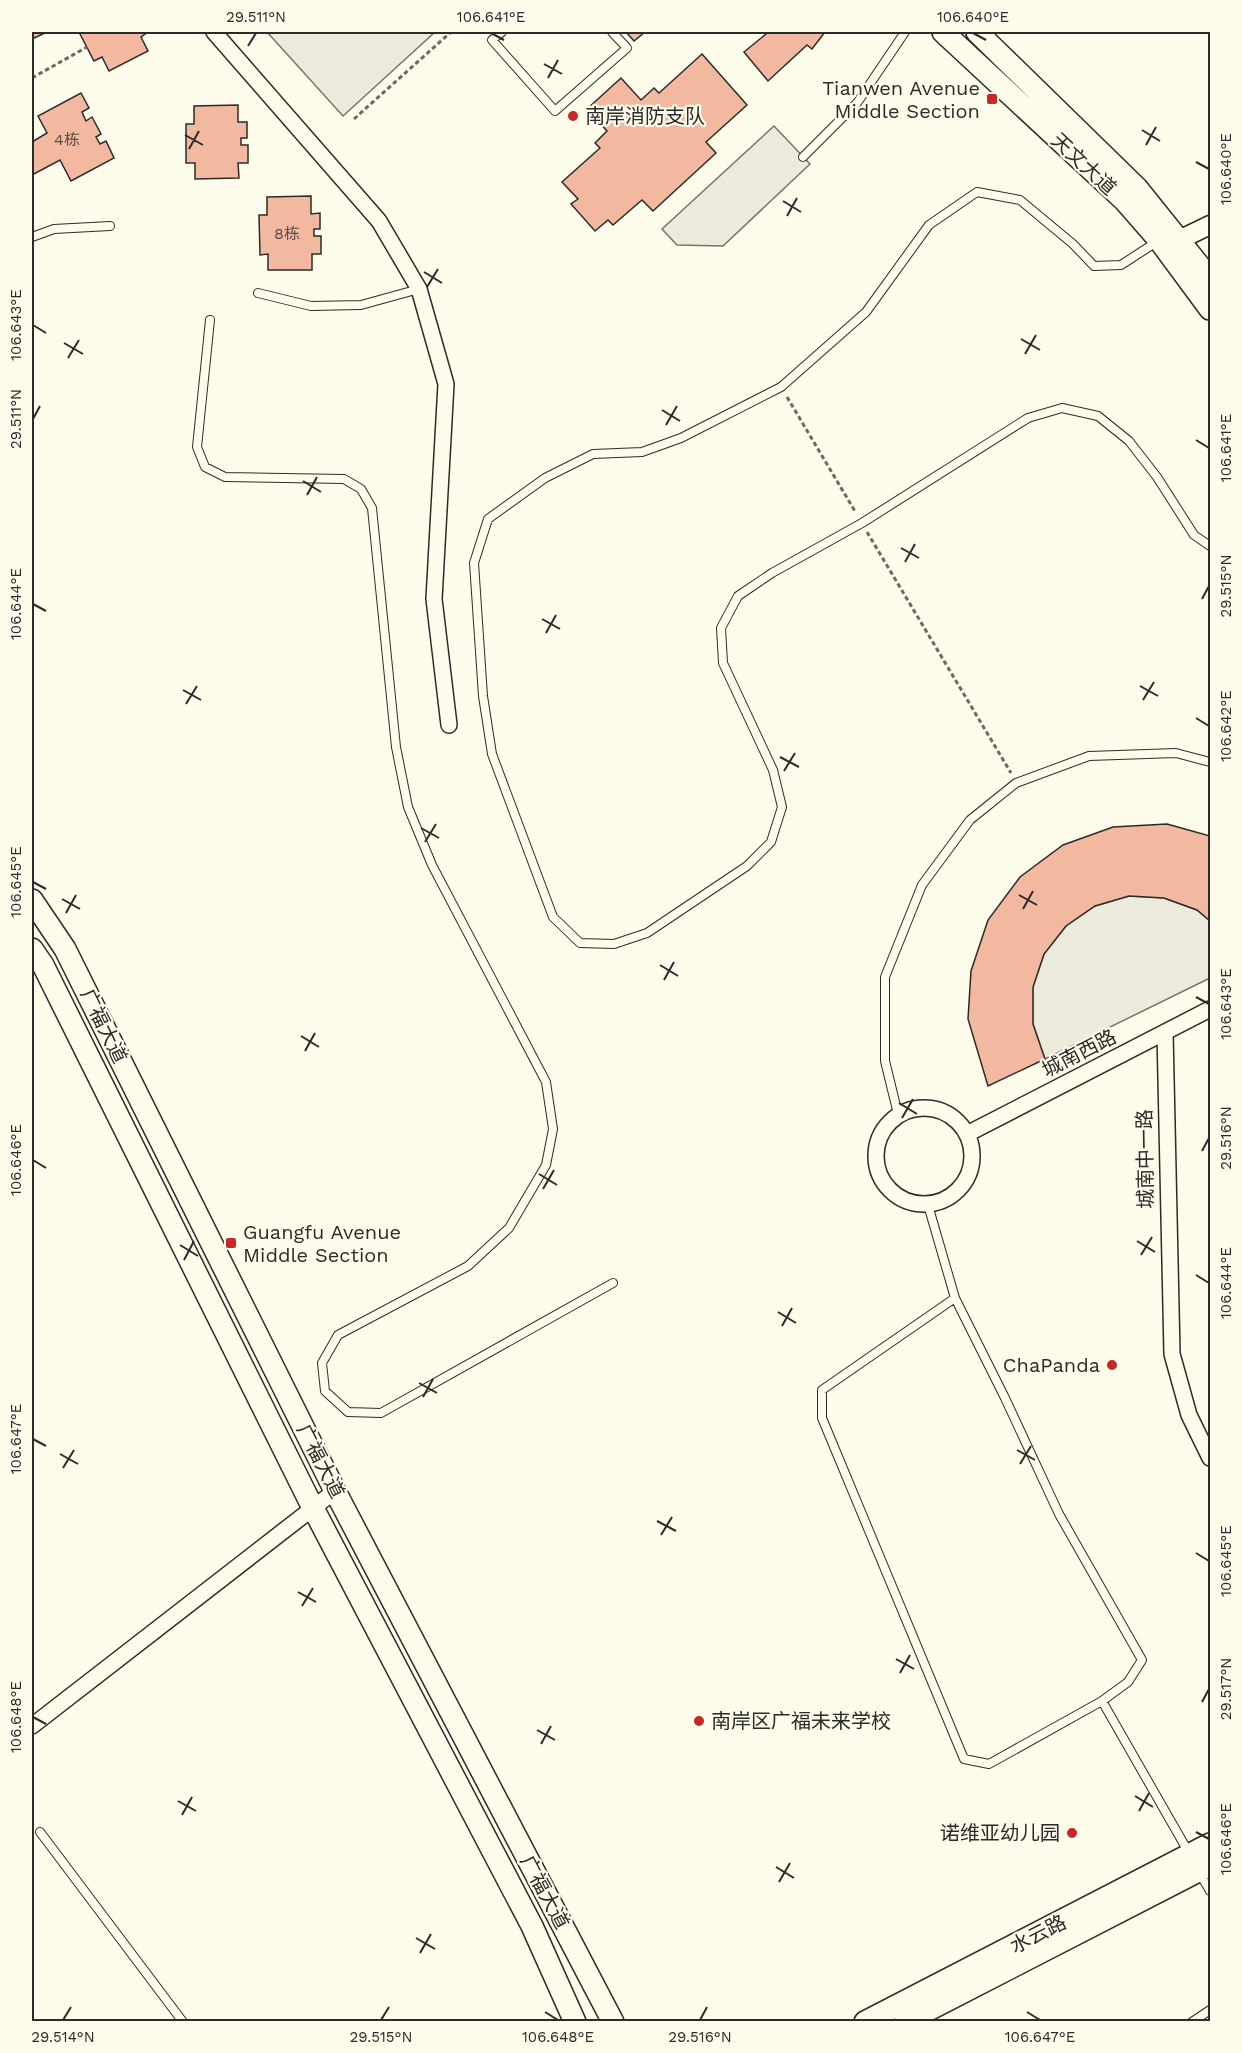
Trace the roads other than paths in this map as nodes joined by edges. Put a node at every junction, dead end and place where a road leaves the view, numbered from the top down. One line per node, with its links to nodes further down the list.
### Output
1 (214, 32): 14 (street)
2 (502, 32): 3 (lane)
3 (612, 32)
4 (905, 32): 7 (lane)
5 (943, 32): 11 (main road, 天文大道)
6 (977, 32): 12 (main road, 天文大道)
7 (803, 157)
8 (1210, 225): 12 (street)
9 (110, 226): 10 (lane)
10 (32, 237)
11 (1159, 240): 16 (main road, 天文大道); 18 (lane)
12 (1181, 240): 13 (main road, 天文大道)
13 (1210, 279)
14 (419, 289): 15 (lane); 19 (street)
15 (258, 293)
16 (1210, 309)
17 (210, 320): 28 (lane)
18 (1210, 546)
19 (449, 725)
20 (1210, 762): 25 (lane)
21 (32, 900): 31 (main road, 广福大道)
22 (32, 949): 32 (main road, 广福大道)
23 (1210, 1009): 24 (street, 城南西路)
24 (1165, 1032): 26 (street, 城南西路); 30 (street, 城南中一路)
25 (898, 1114): 26 (street); 27 (street)
26 (967, 1134): 27 (street)
27 (927, 1205): 29 (lane)
28 (613, 1282)
29 (955, 1298): 33 (lane); 33 (lane)
30 (1210, 1458)
31 (335, 1491): 32 (street); 42 (main road, 广福大道)
32 (313, 1508): 34 (street); 41 (main road, 广福大道)
33 (1102, 1701): 37 (lane)
34 (32, 1726)
35 (40, 1832): 40 (lane)
36 (1210, 1844): 37 (main road, 水云路)
37 (1200, 1863): 38 (lane); 43 (main road, 水云路); 44 (main road, 水云路)
38 (1210, 1892)
39 (1210, 2010): 45 (lane)
40 (183, 2022)
41 (575, 2022)
42 (613, 2022)
43 (865, 2022)
44 (905, 2022)
45 (1192, 2022)

